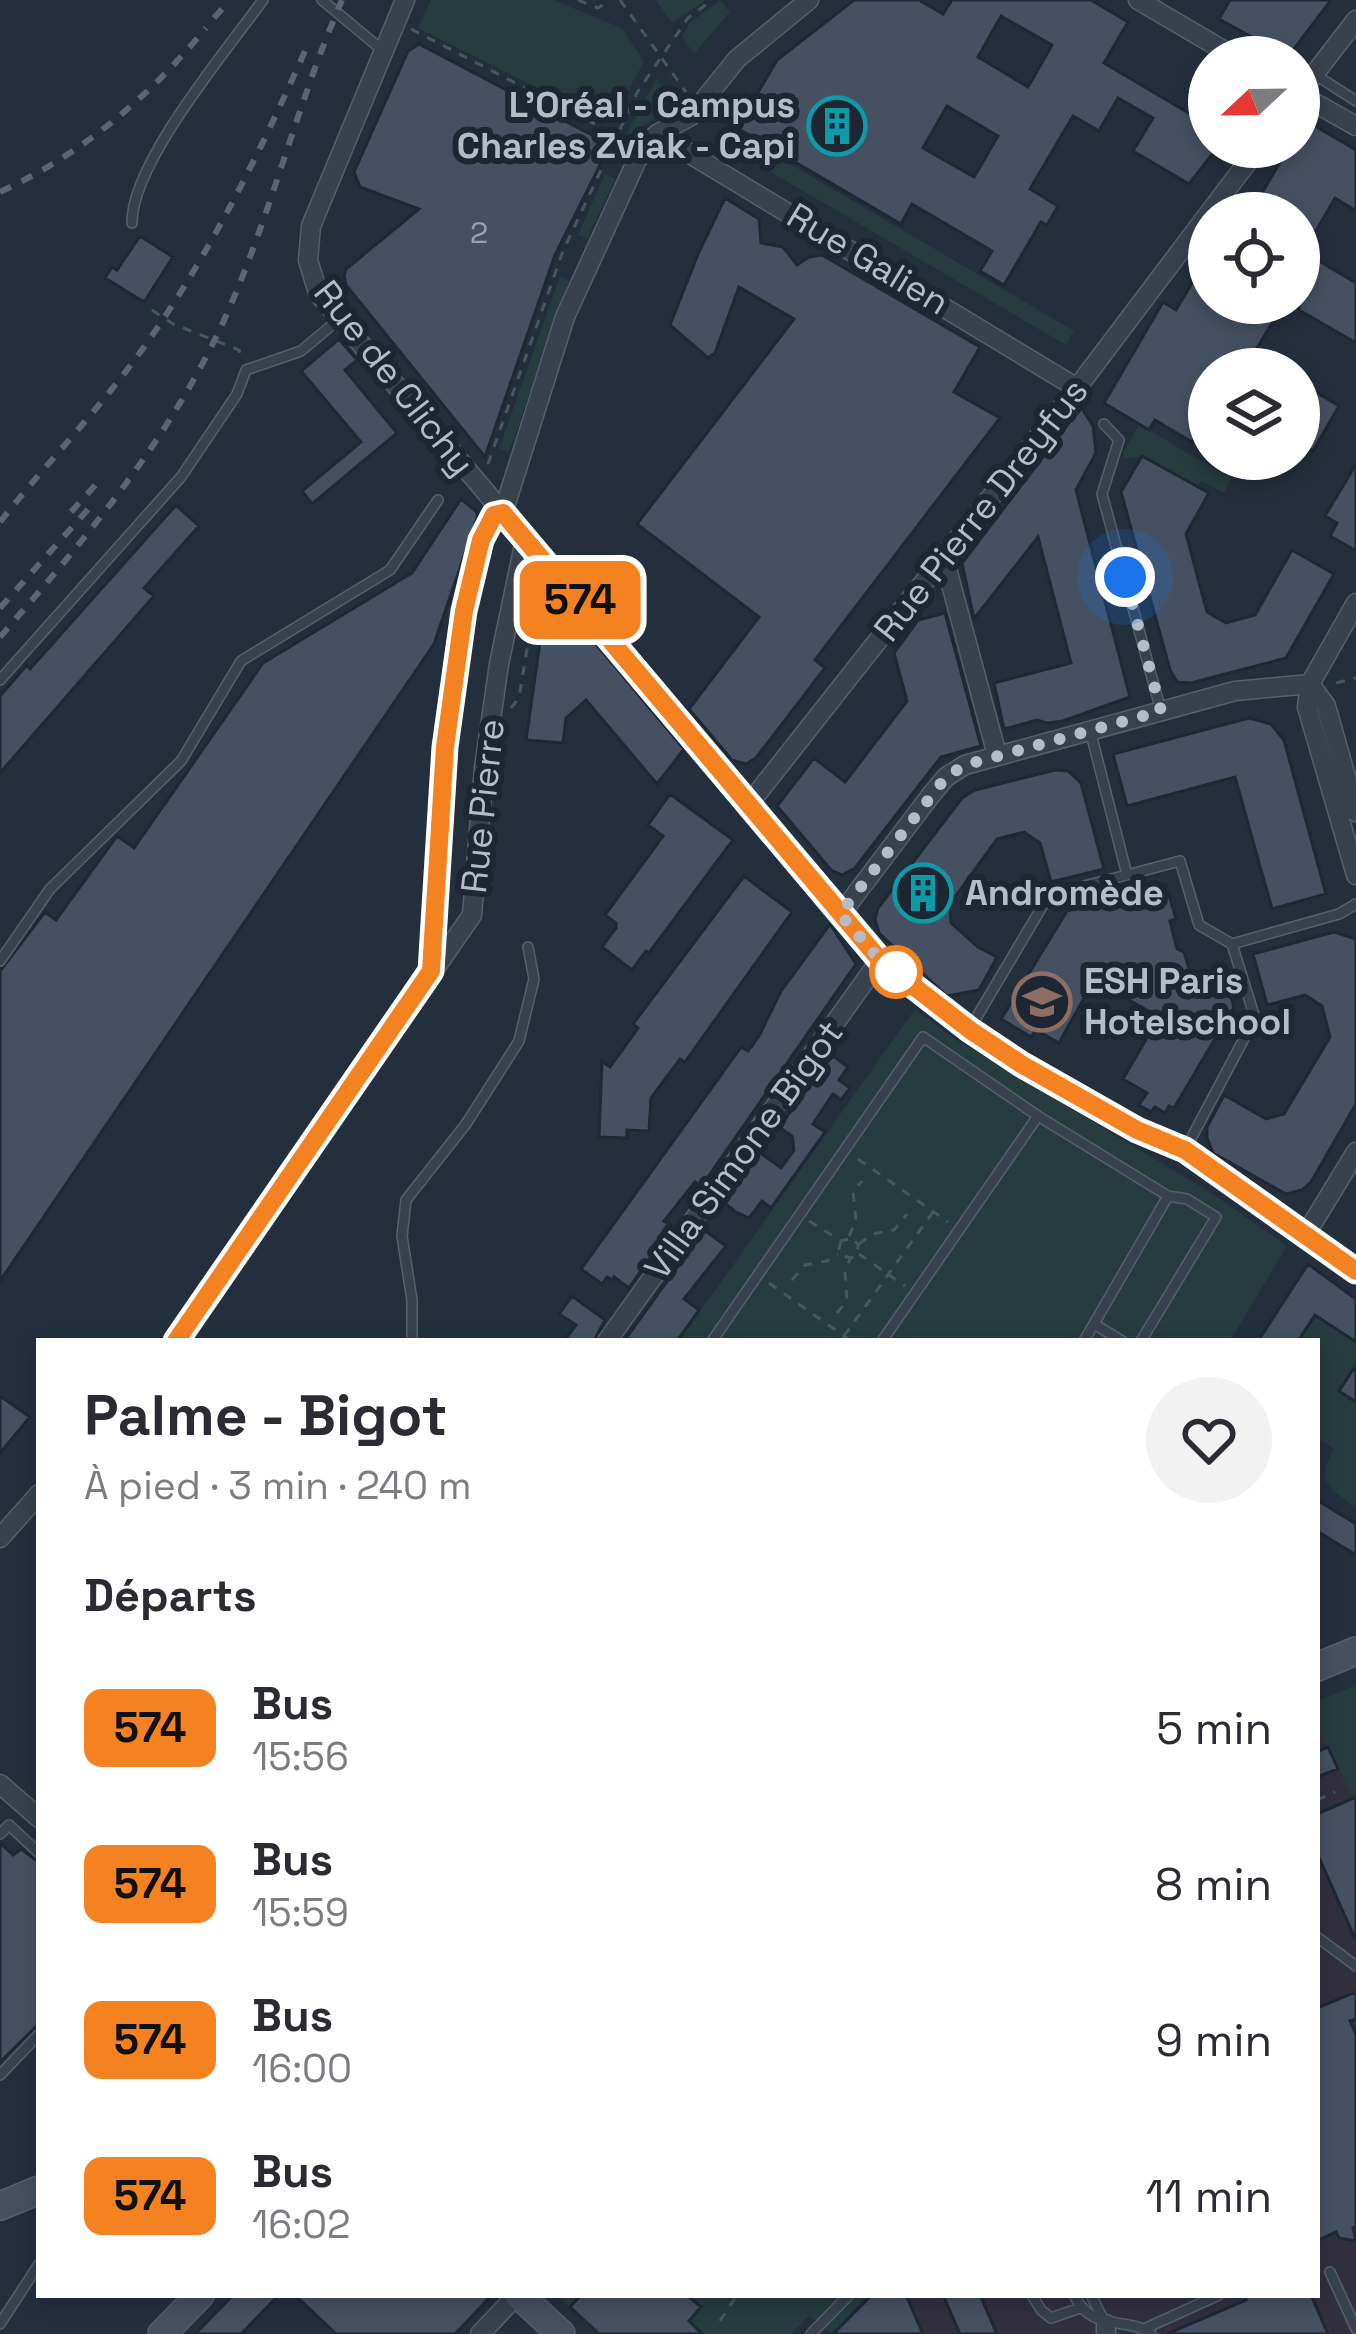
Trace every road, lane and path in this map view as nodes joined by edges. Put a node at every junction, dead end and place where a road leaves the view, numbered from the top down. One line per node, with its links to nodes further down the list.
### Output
1 (263, 0): 25 (lane)
2 (322, 0): 13 (lane)
3 (404, 0): 11 (street, Rue de Clichy)
4 (578, 0): 5 (path)
5 (610, 0)
6 (620, 0): 14 (path)
7 (712, 0): 14 (path)
8 (809, 0): 18 (street)
9 (1138, 0): 12 (street)
10 (1356, 20): 15 (street)
11 (395, 22): 13 (street, Rue de Clichy); 22 (path)
12 (1199, 36)
13 (382, 50): 28 (street, Rue de Clichy)
14 (660, 58): 18 (path); 22 (path)
15 (1320, 66)
16 (1320, 78): 17 (lane)
17 (1356, 100)
18 (704, 102): 21 (street)
19 (1320, 106): 20 (street)
20 (1356, 126)
21 (657, 134): 30 (street, Rue Galien); 34 (street)
22 (617, 136): 32 (path)
23 (1243, 168): 24 (street, Rue Pierre Dreyfus)
24 (1225, 192)
25 (132, 223)
26 (1188, 241): 30 (street, Rue Pierre Dreyfus)
27 (152, 310): 29 (path)
28 (339, 319): 29 (lane); 32 (street, Rue de Clichy)
29 (246, 370): 41 (lane)
30 (1077, 388): 36 (street, Rue Pierre Dreyfus)
31 (1103, 424): 43 (lane)
32 (479, 487): 34 (street, Rue de Clichy)
33 (438, 500): 56 (lane)
34 (503, 513): 35 (street, Rue de Clichy); 57 (street)
35 (525, 540): 37 (street, Rue de Clichy); 39 (street, Rue Pierre)
36 (944, 558): 46 (street); 47 (street, Rue Pierre Dreyfus)
37 (575, 595): 38 (street); 47 (street, Rue de Clichy)
38 (535, 598): 39 (street); 44 (path)
39 (512, 602): 57 (street, Rue Pierre)
40 (1356, 603): 42 (street)
41 (0, 680)
42 (1310, 684): 43 (street); 48 (street); 50 (street)
43 (1161, 711): 45 (street)
44 (505, 716)
45 (1090, 730): 46 (street); 49 (lane)
46 (997, 755): 52 (street)
47 (749, 804): 52 (street, Rue de Clichy)
48 (1356, 812)
49 (1126, 875): 53 (lane); 58 (lane)
50 (1356, 875)
51 (1356, 904): 53 (lane)
52 (840, 914): 55 (street, Rue de Clichy)
53 (1232, 944): 61 (lane)
54 (529, 947): 85 (lane)
55 (880, 960): 58 (street, Rue de Clichy); 86 (street, Villa Simone Bigot)
56 (0, 962)
57 (431, 971): 84 (street, Rue Pierre)
58 (970, 1030): 61 (street, Rue de Clichy)
59 (1038, 1116): 60 (lane); 64 (lane); 68 (lane)
60 (844, 1150): 65 (path); 66 (lane)
61 (1185, 1150): 69 (street, Rue de Clichy)
62 (1356, 1151): 69 (street)
63 (862, 1181): 70 (path)
64 (1168, 1196): 82 (lane); 92 (lane)
65 (933, 1212): 68 (path); 78 (path)
66 (800, 1214): 71 (path); 77 (lane)
67 (907, 1214): 72 (path)
68 (959, 1230): 80 (lane)
69 (1306, 1234): 76 (street, Rue de Clichy)
70 (848, 1238): 71 (path); 72 (path)
71 (841, 1241): 73 (path)
72 (858, 1245): 74 (path)
73 (840, 1253): 75 (path); 79 (path)
74 (857, 1253): 75 (path); 78 (path)
75 (851, 1258): 81 (path)
76 (1356, 1271)
77 (758, 1274): 83 (path); 87 (lane)
78 (889, 1274): 80 (path); 83 (path)
79 (792, 1280)
80 (916, 1294): 89 (lane)
81 (837, 1313)
82 (1094, 1324): 90 (lane); 91 (lane)
83 (844, 1336): 88 (path)
84 (178, 1338)
85 (412, 1338)
86 (609, 1338)
87 (714, 1338)
88 (847, 1338)
89 (884, 1338)
90 (1086, 1338)
91 (1117, 1338)
92 (1143, 1338)
93 (36, 1497): 94 (street)
94 (0, 1538)
95 (1352, 1647): 96 (street)
96 (1320, 1665)
97 (0, 1784): 100 (street)
98 (1335, 1792): 99 (path)
99 (1320, 1798)
100 (36, 1815)
101 (0, 1834): 102 (lane)
102 (36, 1849)
103 (1320, 1938): 104 (lane)
104 (1356, 1966)
105 (36, 2037): 106 (lane)
106 (0, 2075)
107 (36, 2191): 108 (street)
108 (0, 2206)
109 (36, 2269): 122 (lane)
110 (1330, 2272): 124 (lane)
111 (197, 2298): 126 (street)
112 (515, 2298): 127 (street)
113 (521, 2298): 128 (street)
114 (735, 2298): 121 (path)
115 (846, 2298): 129 (lane)
116 (1034, 2298): 120 (lane)
117 (1075, 2298): 120 (lane)
118 (1092, 2298): 123 (lane)
119 (1216, 2298): 125 (lane)
120 (1080, 2308): 123 (lane)
121 (720, 2321)
122 (0, 2324)
123 (1106, 2329): 125 (lane)
124 (1356, 2329)
125 (1149, 2331)
126 (163, 2334)
127 (479, 2334)
128 (561, 2334)
129 (811, 2334)

